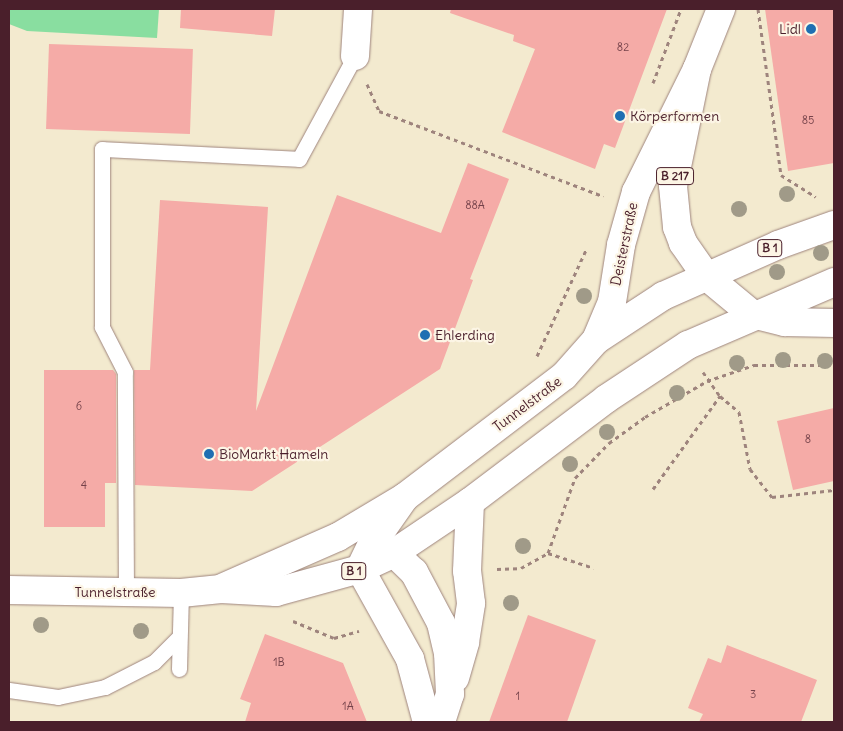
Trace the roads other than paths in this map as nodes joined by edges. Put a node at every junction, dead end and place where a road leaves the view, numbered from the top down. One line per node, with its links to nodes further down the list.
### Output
1 (358, 9): 3 (main road)
2 (722, 9): 4 (main road, Deisterstraße)
3 (355, 56): 18 (lane)
4 (697, 69): 6 (main road, Deisterstraße / B 217); 10 (main road, Deisterstraße)
5 (834, 225): 6 (main road, Tunnelstraße / B 1)
6 (706, 276): 8 (main road, Deisterstraße / B 217); 10 (main road, Tunnelstraße / B 1)
7 (834, 282): 8 (main road, Tunnelstraße / B 1)
8 (752, 314): 9 (main road, B 217); 12 (main road, Tunnelstraße / B 1)
9 (834, 323)
10 (596, 340): 11 (main road, Tunnelstraße / B 1)
11 (405, 497): 13 (main road, Tunnelstraße / B 1); 14 (main road)
12 (470, 502): 14 (main road, Tunnelstraße / B 1); 23 (main road)
13 (338, 537): 14 (main road); 16 (main road, Tunnelstraße / B 1)
14 (383, 548): 15 (main road, Tunnelstraße / B 1); 23 (main road)
15 (360, 570): 16 (main road, Tunnelstraße / B 1); 24 (main road)
16 (220, 589): 19 (main road, Tunnelstraße / B 1)
17 (9, 590): 18 (main road, Tunnelstraße / B 1)
18 (126, 593): 19 (main road, Tunnelstraße / B 1)
19 (181, 593): 20 (lane)
20 (179, 637): 21 (lane); 22 (lane)
21 (179, 669)
22 (9, 690)
23 (450, 694): 25 (main road)
24 (427, 722)
25 (441, 722)

